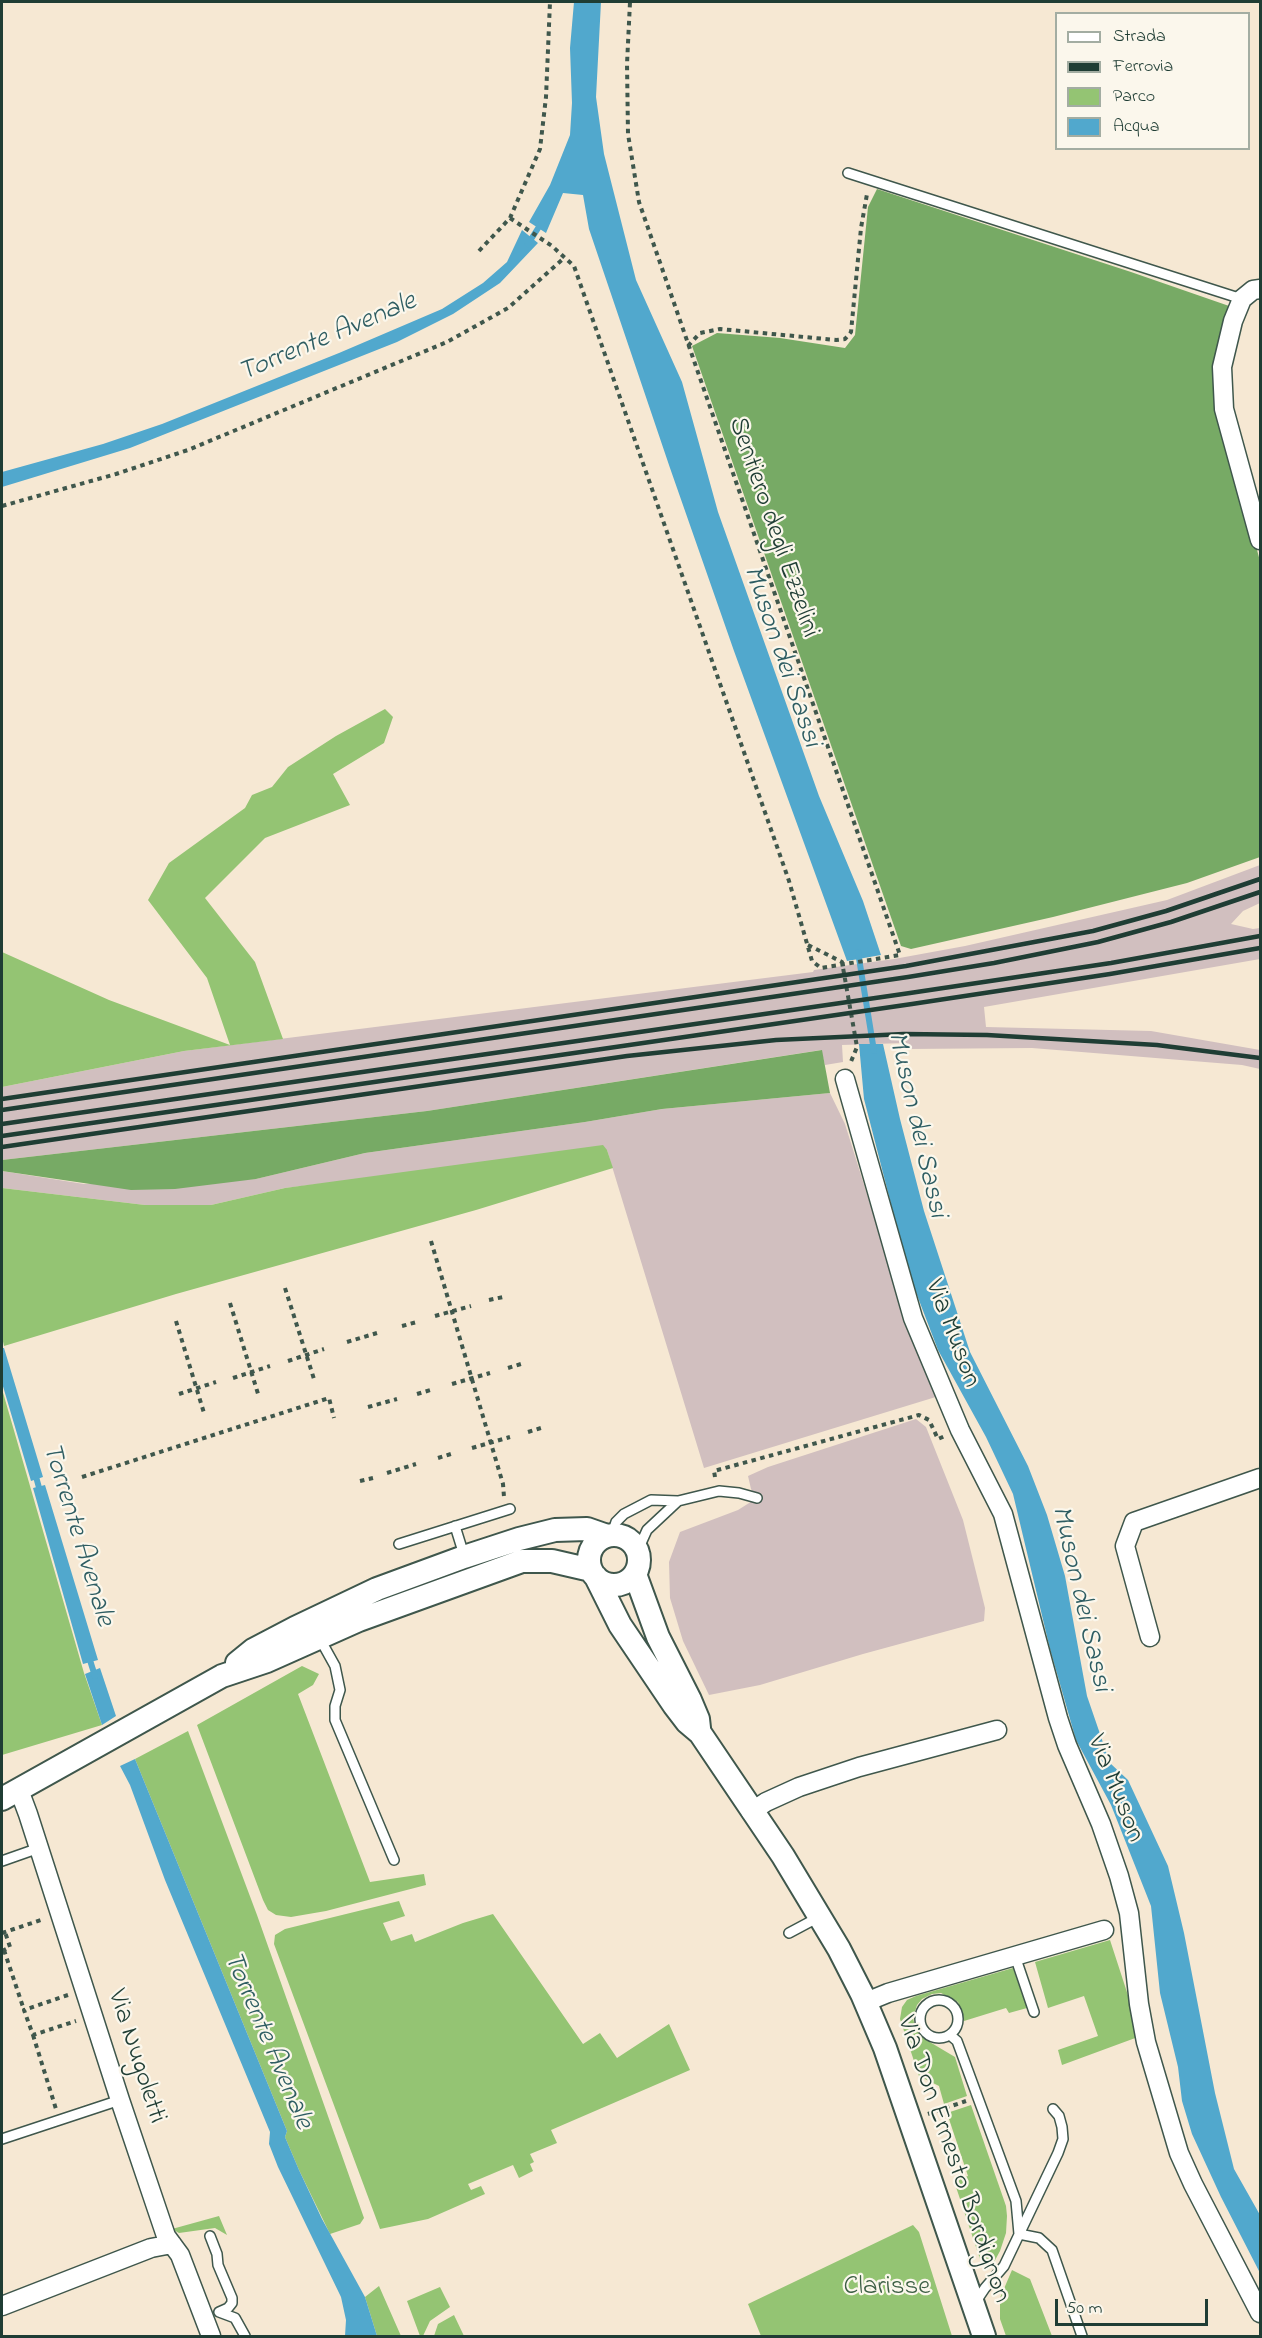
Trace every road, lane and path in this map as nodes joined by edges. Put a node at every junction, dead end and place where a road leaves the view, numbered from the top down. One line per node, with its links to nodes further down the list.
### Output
1 (550, 2): 5 (path)
2 (630, 2): 10 (path, Sentiero degli Ezzelini)
3 (848, 173): 4 (lane)
4 (869, 182): 9 (lane); 10 (path)
5 (512, 219): 6 (path); 7 (path, Sentiero degli Ezzelini)
6 (479, 251)
7 (564, 258): 11 (path); 13 (path, Sentiero degli Ezzelini)
8 (1260, 289): 9 (street)
9 (1242, 299): 12 (street)
10 (688, 346): 13 (path, Sentiero degli Ezzelini)
11 (2, 506)
12 (1260, 540)
13 (808, 944): 14 (path)
14 (857, 1047)
15 (845, 1079): 52 (street, Via Muson)
16 (431, 1241): 22 (path)
17 (285, 1288): 30 (path)
18 (503, 1297): 19 (path)
19 (489, 1300)
20 (230, 1304): 35 (path)
21 (471, 1306): 22 (path)
22 (452, 1311): 23 (path); 38 (path)
23 (435, 1317)
24 (176, 1321): 42 (path)
25 (417, 1322): 26 (path)
26 (402, 1326)
27 (376, 1333): 28 (path)
28 (347, 1342)
29 (324, 1349): 30 (path)
30 (306, 1355): 31 (path); 39 (path)
31 (288, 1361)
32 (521, 1364): 34 (path)
33 (270, 1366): 35 (path)
34 (508, 1368)
35 (250, 1372): 37 (path); 46 (path)
36 (490, 1373): 38 (path)
37 (233, 1378)
38 (472, 1378): 41 (path); 55 (path)
39 (314, 1379)
40 (216, 1382): 42 (path)
41 (452, 1384)
42 (196, 1388): 44 (path); 49 (path)
43 (435, 1389): 45 (path)
44 (179, 1394)
45 (417, 1394)
46 (259, 1397)
47 (397, 1399): 48 (path)
48 (368, 1407)
49 (204, 1413)
50 (334, 1418): 61 (path)
51 (541, 1428): 53 (path)
52 (960, 1430): 66 (path); 113 (street, Via Muson)
53 (528, 1432)
54 (510, 1437): 55 (path)
55 (491, 1442): 56 (path); 65 (path)
56 (472, 1448)
57 (454, 1453): 58 (path)
58 (438, 1458)
59 (416, 1464): 60 (path)
60 (387, 1473)
61 (82, 1477)
62 (373, 1478): 64 (path)
63 (1260, 1478): 80 (street)
64 (360, 1481)
65 (503, 1484)
66 (719, 1491): 67 (lane); 68 (lane)
67 (757, 1498)
68 (678, 1501): 71 (lane); 73 (lane)
69 (510, 1509): 70 (lane)
70 (455, 1526): 72 (lane); 74 (lane)
71 (609, 1535): 73 (street); 74 (street); 76 (street)
72 (399, 1544)
73 (638, 1550): 77 (street)
74 (465, 1557): 75 (street); 78 (street); 79 (street)
75 (548, 1560): 76 (street); 78 (street)
76 (593, 1574): 77 (street); 82 (street)
77 (635, 1574): 82 (street)
78 (426, 1595): 79 (street)
79 (315, 1629): 83 (street); 86 (lane)
80 (1150, 1637)
81 (997, 1730): 84 (street)
82 (700, 1733): 84 (street, Via Don Ernesto Bordignon)
83 (10, 1794): 85 (street, Via Nugoletti)
84 (751, 1812): 88 (street, Via Don Ernesto Bordignon)
85 (39, 1848): 87 (lane); 102 (street, Via Nugoletti)
86 (394, 1860)
87 (2, 1861)
88 (819, 1917): 92 (lane); 96 (street, Via Don Ernesto Bordignon)
89 (48, 1918): 91 (path)
90 (1104, 1930): 94 (street, Via Don Ernesto Bordignon)
91 (3, 1932): 93 (path)
92 (789, 1933)
93 (2, 1950): 97 (path)
94 (1015, 1956): 96 (street, Via Don Ernesto Bordignon); 98 (lane)
95 (74, 1993): 97 (path)
96 (866, 2002): 111 (street, Via Don Ernesto Bordignon)
97 (24, 2010): 100 (path)
98 (1034, 2012)
99 (82, 2019): 100 (path)
100 (33, 2035): 105 (path)
101 (950, 2035): 101 (lane); 108 (lane)
102 (120, 2100): 107 (lane); 110 (street, Via Nugoletti)
103 (970, 2100): 106 (path)
104 (1053, 2109): 108 (lane)
105 (57, 2112)
106 (927, 2115)
107 (2, 2139)
108 (1019, 2234): 111 (lane); 117 (lane)
109 (210, 2236): 115 (lane)
110 (172, 2244): 112 (street); 114 (street, Via Nugoletti)
111 (974, 2305): 116 (street, Via Don Ernesto Bordignon)
112 (2, 2306)
113 (1260, 2313)
114 (211, 2337)
115 (245, 2337)
116 (984, 2337)
117 (1082, 2337)

